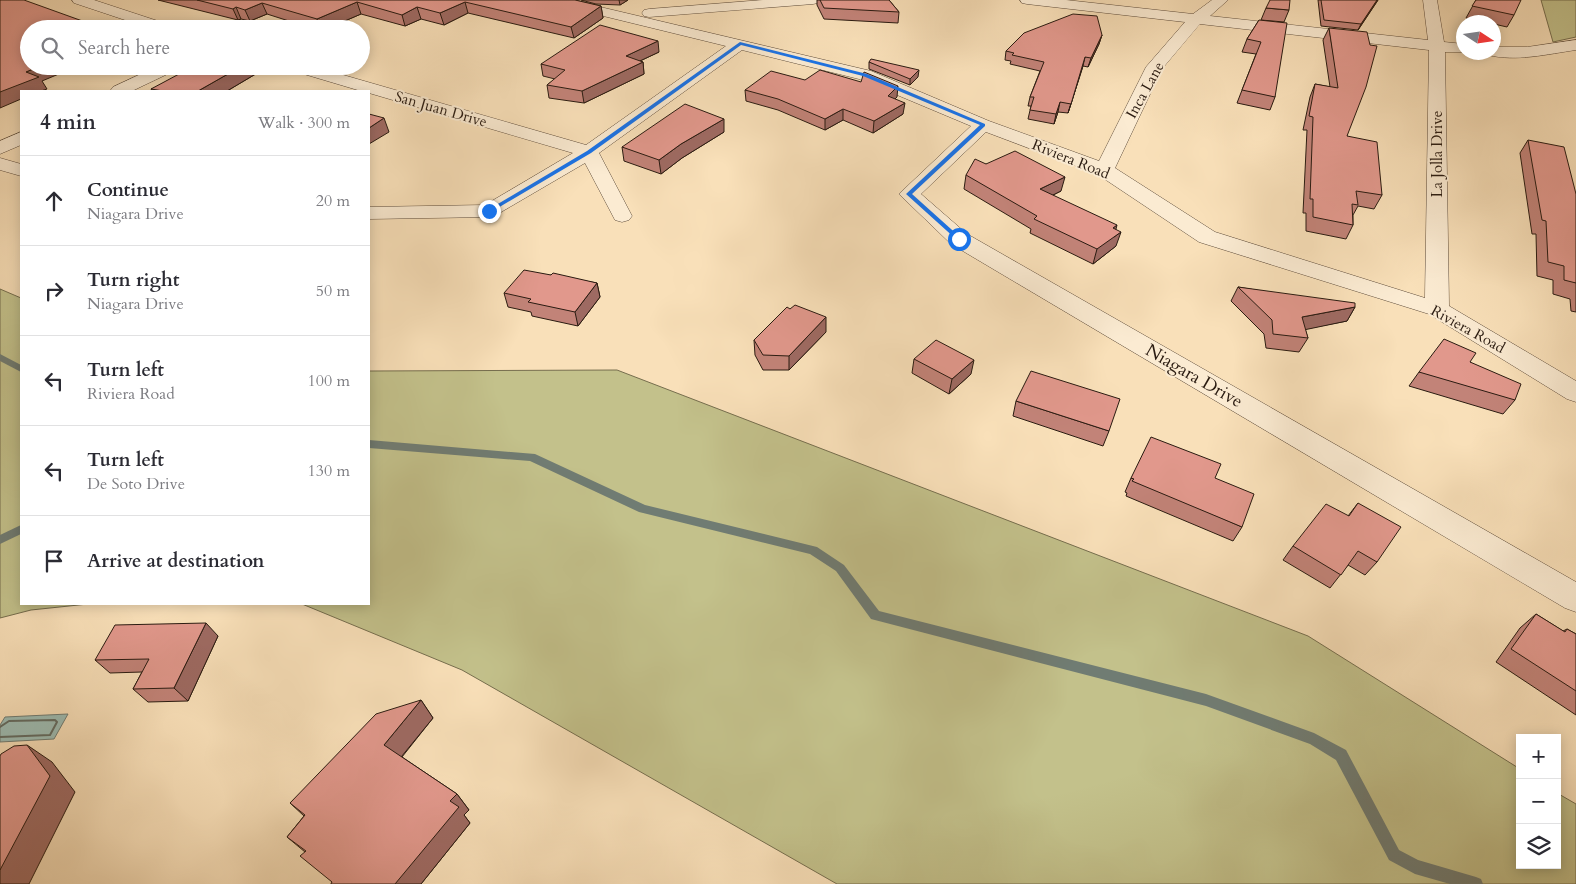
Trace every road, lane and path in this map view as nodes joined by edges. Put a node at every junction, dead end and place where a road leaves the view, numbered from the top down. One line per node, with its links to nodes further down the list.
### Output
1 (79, 0): 6 (street)
2 (813, 0): 8 (street, Riviera Road)
3 (1027, 0): 7 (street)
4 (1220, 0): 7 (street, Inca Lane)
5 (1430, 0): 10 (street, La Jolla Drive)
6 (140, 20)
7 (1195, 20): 10 (street); 22 (street, Inca Lane)
8 (740, 44): 16 (street, Riviera Road); 19 (street)
9 (1576, 45): 12 (street)
10 (1436, 47): 11 (street); 25 (street, La Jolla Drive)
11 (1456, 48)
12 (1501, 52)
13 (153, 75): 15 (street)
14 (324, 75): 19 (street, San Juan Drive)
15 (121, 90)
16 (983, 125): 22 (street, Riviera Road); 27 (street, Niagara Drive)
17 (20, 138): 18 (street)
18 (0, 148)
19 (589, 152): 23 (street); 24 (street)
20 (0, 164): 21 (street)
21 (20, 170)
22 (1104, 170): 25 (street, Riviera Road)
23 (370, 213)
24 (622, 216)
25 (1437, 309): 26 (street, Riviera Road)
26 (1576, 393)
27 (1576, 598)

